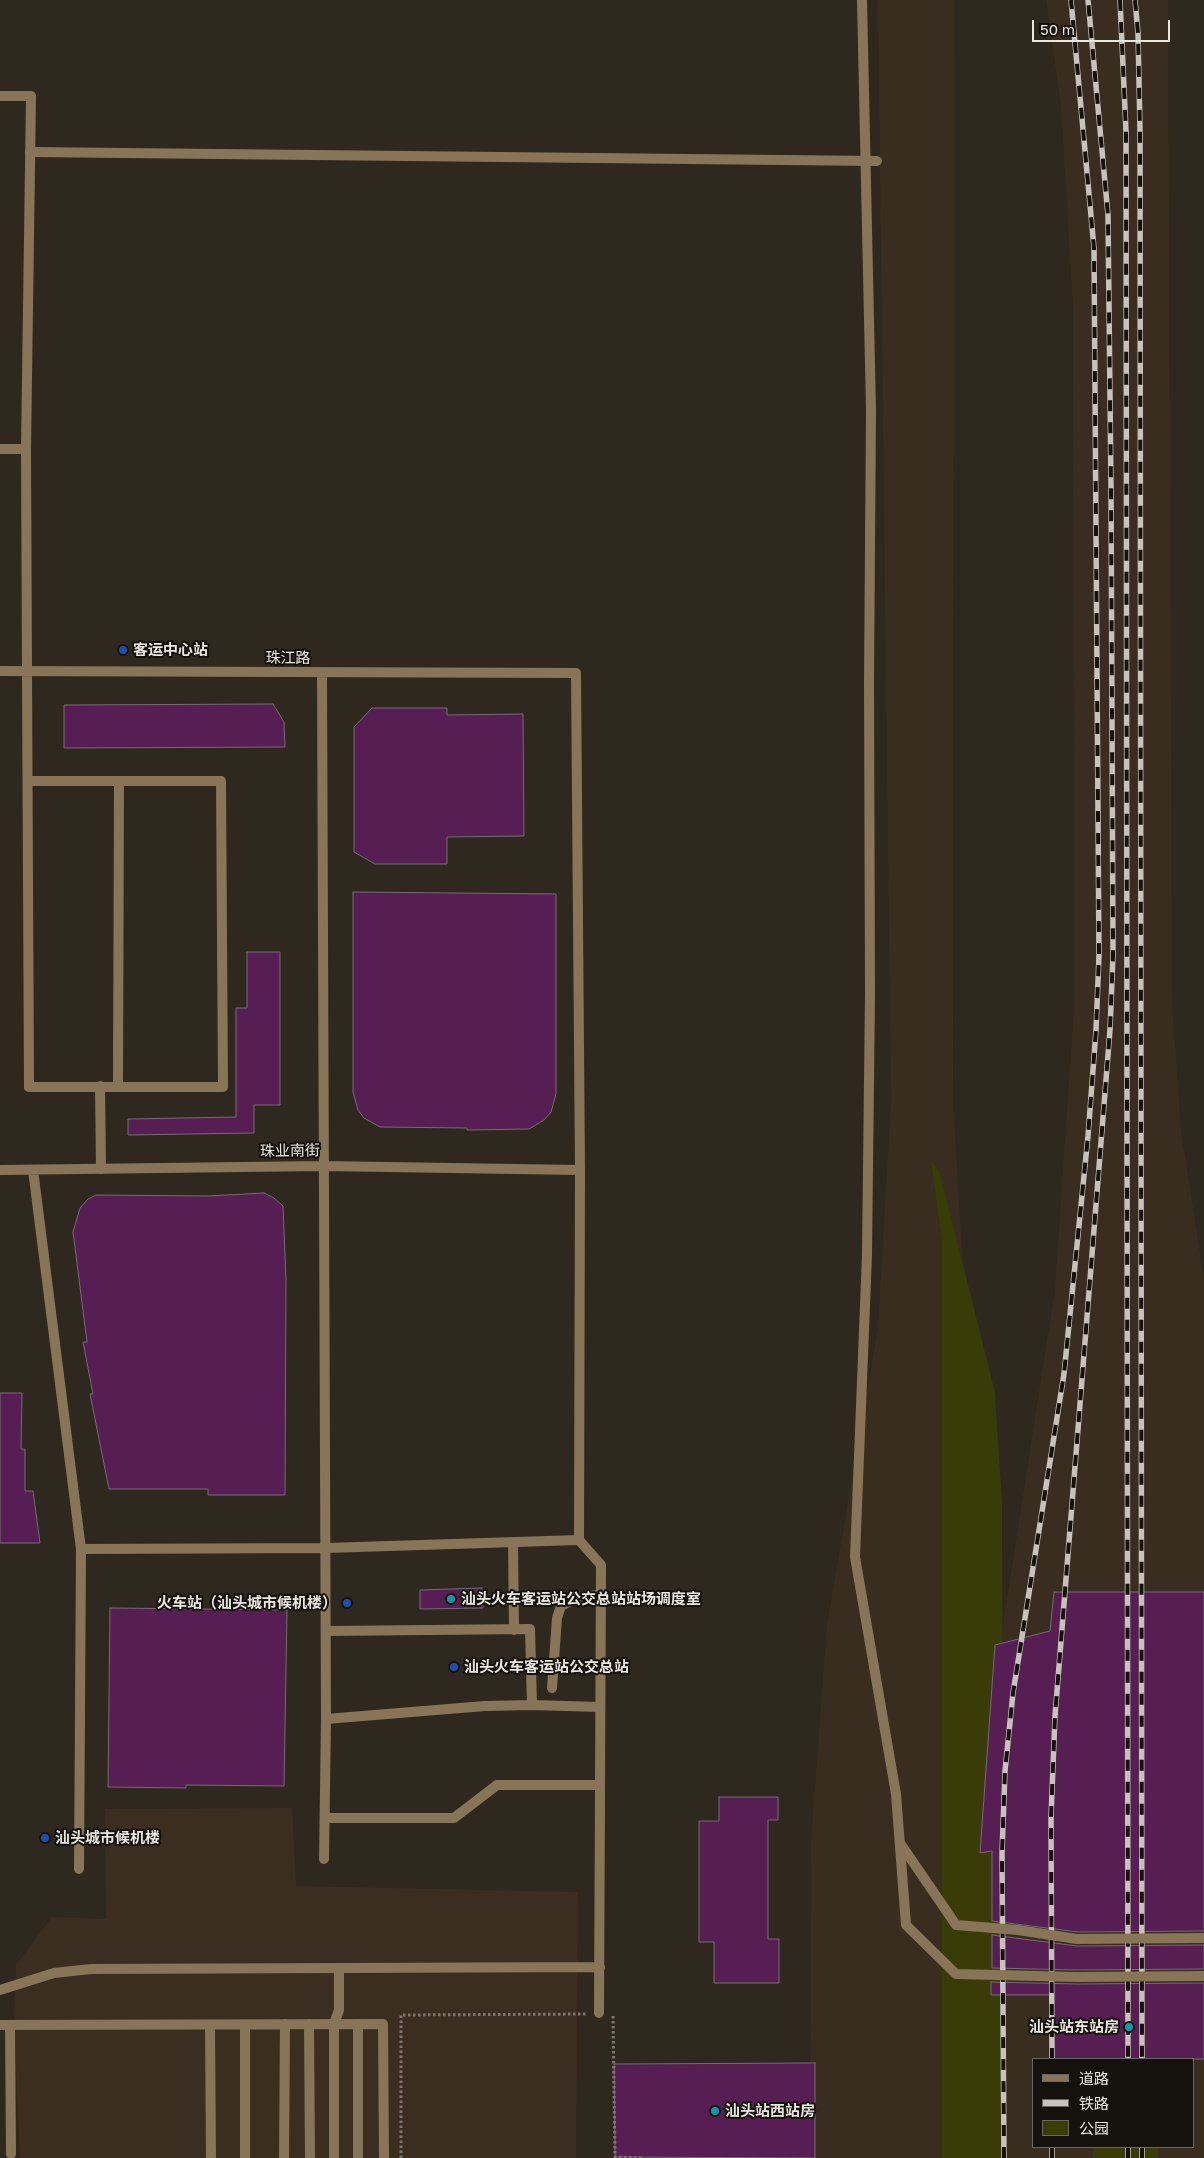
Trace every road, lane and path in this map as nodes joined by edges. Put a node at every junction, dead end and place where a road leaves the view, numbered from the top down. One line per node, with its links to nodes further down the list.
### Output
1 (862, 0): 32 (street, bridge)
2 (0, 96): 3 (street)
3 (30, 152): 4 (street); 6 (street)
4 (877, 161)
5 (0, 449): 6 (street)
6 (26, 449): 8 (street)
7 (0, 671): 8 (street, 珠江路)
8 (27, 671): 9 (street, 珠江路); 10 (street)
9 (322, 673): 14 (street); 18 (street, 珠江路)
10 (28, 781): 11 (street); 12 (street)
11 (119, 781): 13 (street); 13 (street)
12 (100, 1086): 13 (street); 17 (street)
13 (118, 1086)
14 (323, 1166): 17 (street, 珠业南街); 18 (street, 珠业南街); 21 (street)
15 (0, 1170): 16 (street, 珠业南街)
16 (33, 1170): 17 (street, 珠业南街); 22 (street)
17 (101, 1170)
18 (580, 1170): 19 (street)
19 (579, 1540): 20 (street); 23 (street)
20 (513, 1542): 21 (street); 24 (street)
21 (326, 1548): 22 (street); 25 (street)
22 (81, 1549): 34 (street)
23 (600, 1596): 26 (street); 28 (street)
24 (514, 1630): 25 (street); 27 (street)
25 (326, 1631): 29 (street)
26 (552, 1688)
27 (532, 1705): 28 (street); 29 (street)
28 (600, 1707): 30 (street)
29 (326, 1719): 31 (street)
30 (600, 1785): 31 (street); 36 (street)
31 (325, 1818): 33 (street)
32 (899, 1842): 35 (street, bridge); 38 (street, bridge)
33 (324, 1859)
34 (79, 1869)
35 (1204, 1938)
36 (600, 1966): 37 (street); 40 (street)
37 (339, 1968): 39 (street); 43 (street)
38 (1204, 1976)
39 (0, 1990)
40 (599, 2014): 56 (path); 57 (path)
41 (285, 2024): 42 (street); 47 (street); 51 (street)
42 (309, 2024): 43 (street); 52 (street)
43 (334, 2024): 44 (street); 53 (street)
44 (358, 2024): 54 (street); 55 (street)
45 (5, 2025): 46 (street); 48 (street)
46 (210, 2025): 47 (street); 49 (street)
47 (245, 2025): 50 (street)
48 (11, 2154)
49 (211, 2158)
50 (245, 2158)
51 (284, 2158)
52 (310, 2158)
53 (334, 2158)
54 (358, 2158)
55 (384, 2158)
56 (402, 2158)
57 (644, 2158)

